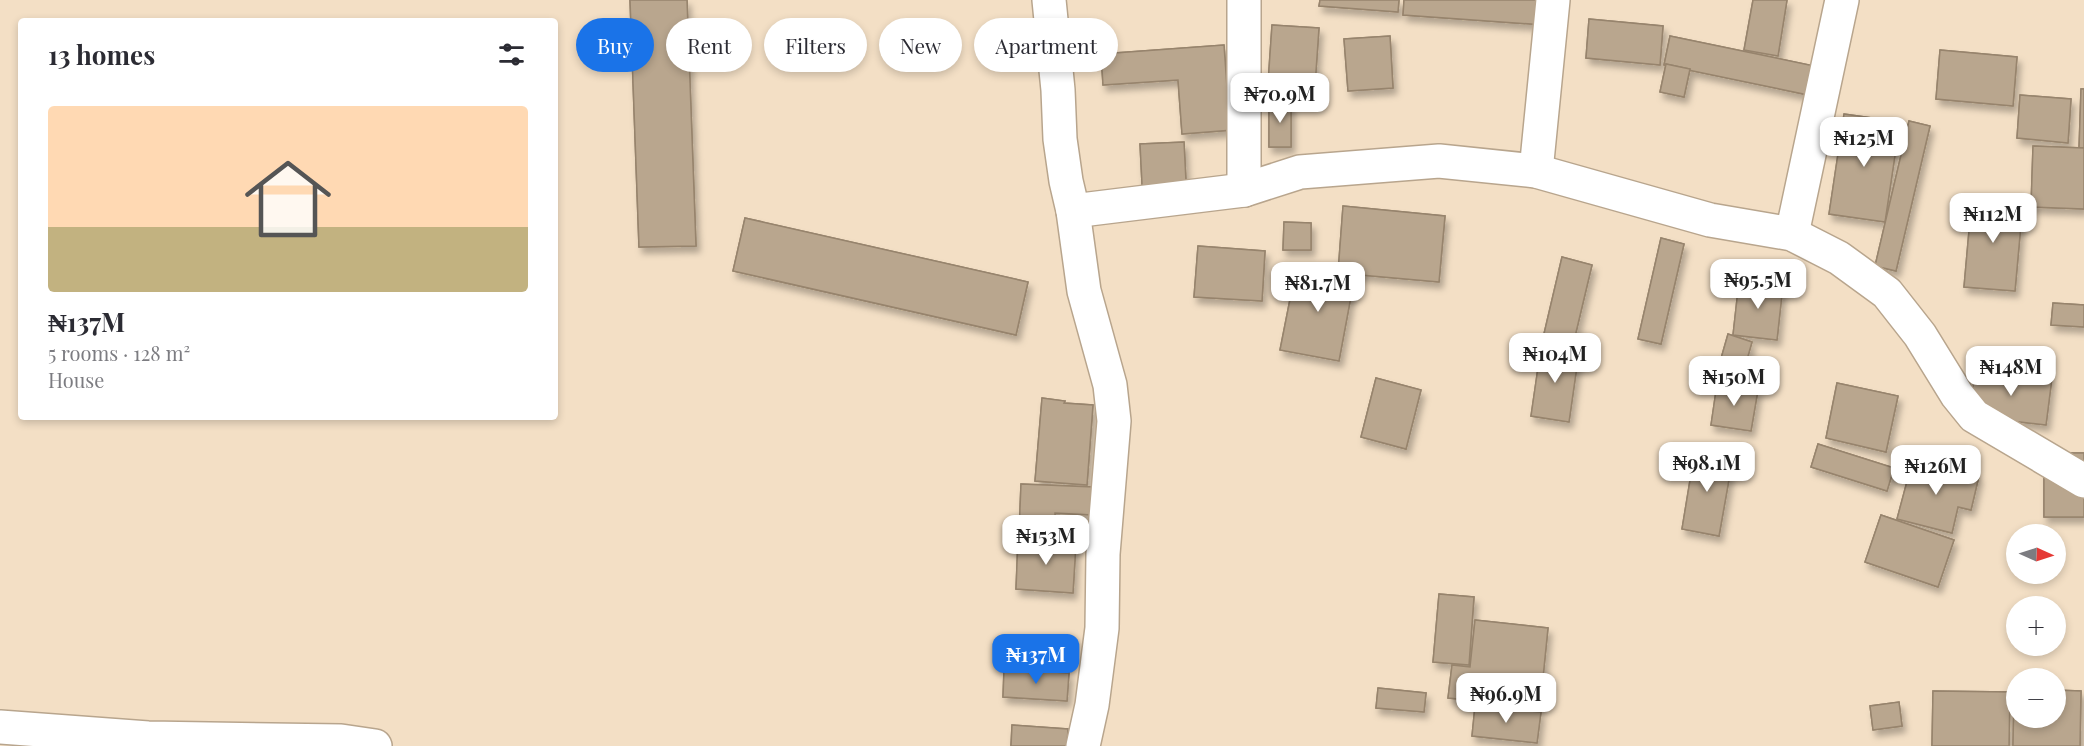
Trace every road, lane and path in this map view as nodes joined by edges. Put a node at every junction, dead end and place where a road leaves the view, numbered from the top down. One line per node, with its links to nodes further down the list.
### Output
1 (1049, 0): 7 (street)
2 (1244, 0): 6 (street)
3 (1552, 0): 5 (street)
4 (1842, 0): 8 (street)
5 (1536, 171): 6 (street); 8 (street)
6 (1244, 190): 7 (street)
7 (1073, 211): 12 (street)
8 (1792, 234): 9 (street)
9 (2084, 481)
10 (0, 727): 11 (street)
11 (375, 746)
12 (1083, 746)

